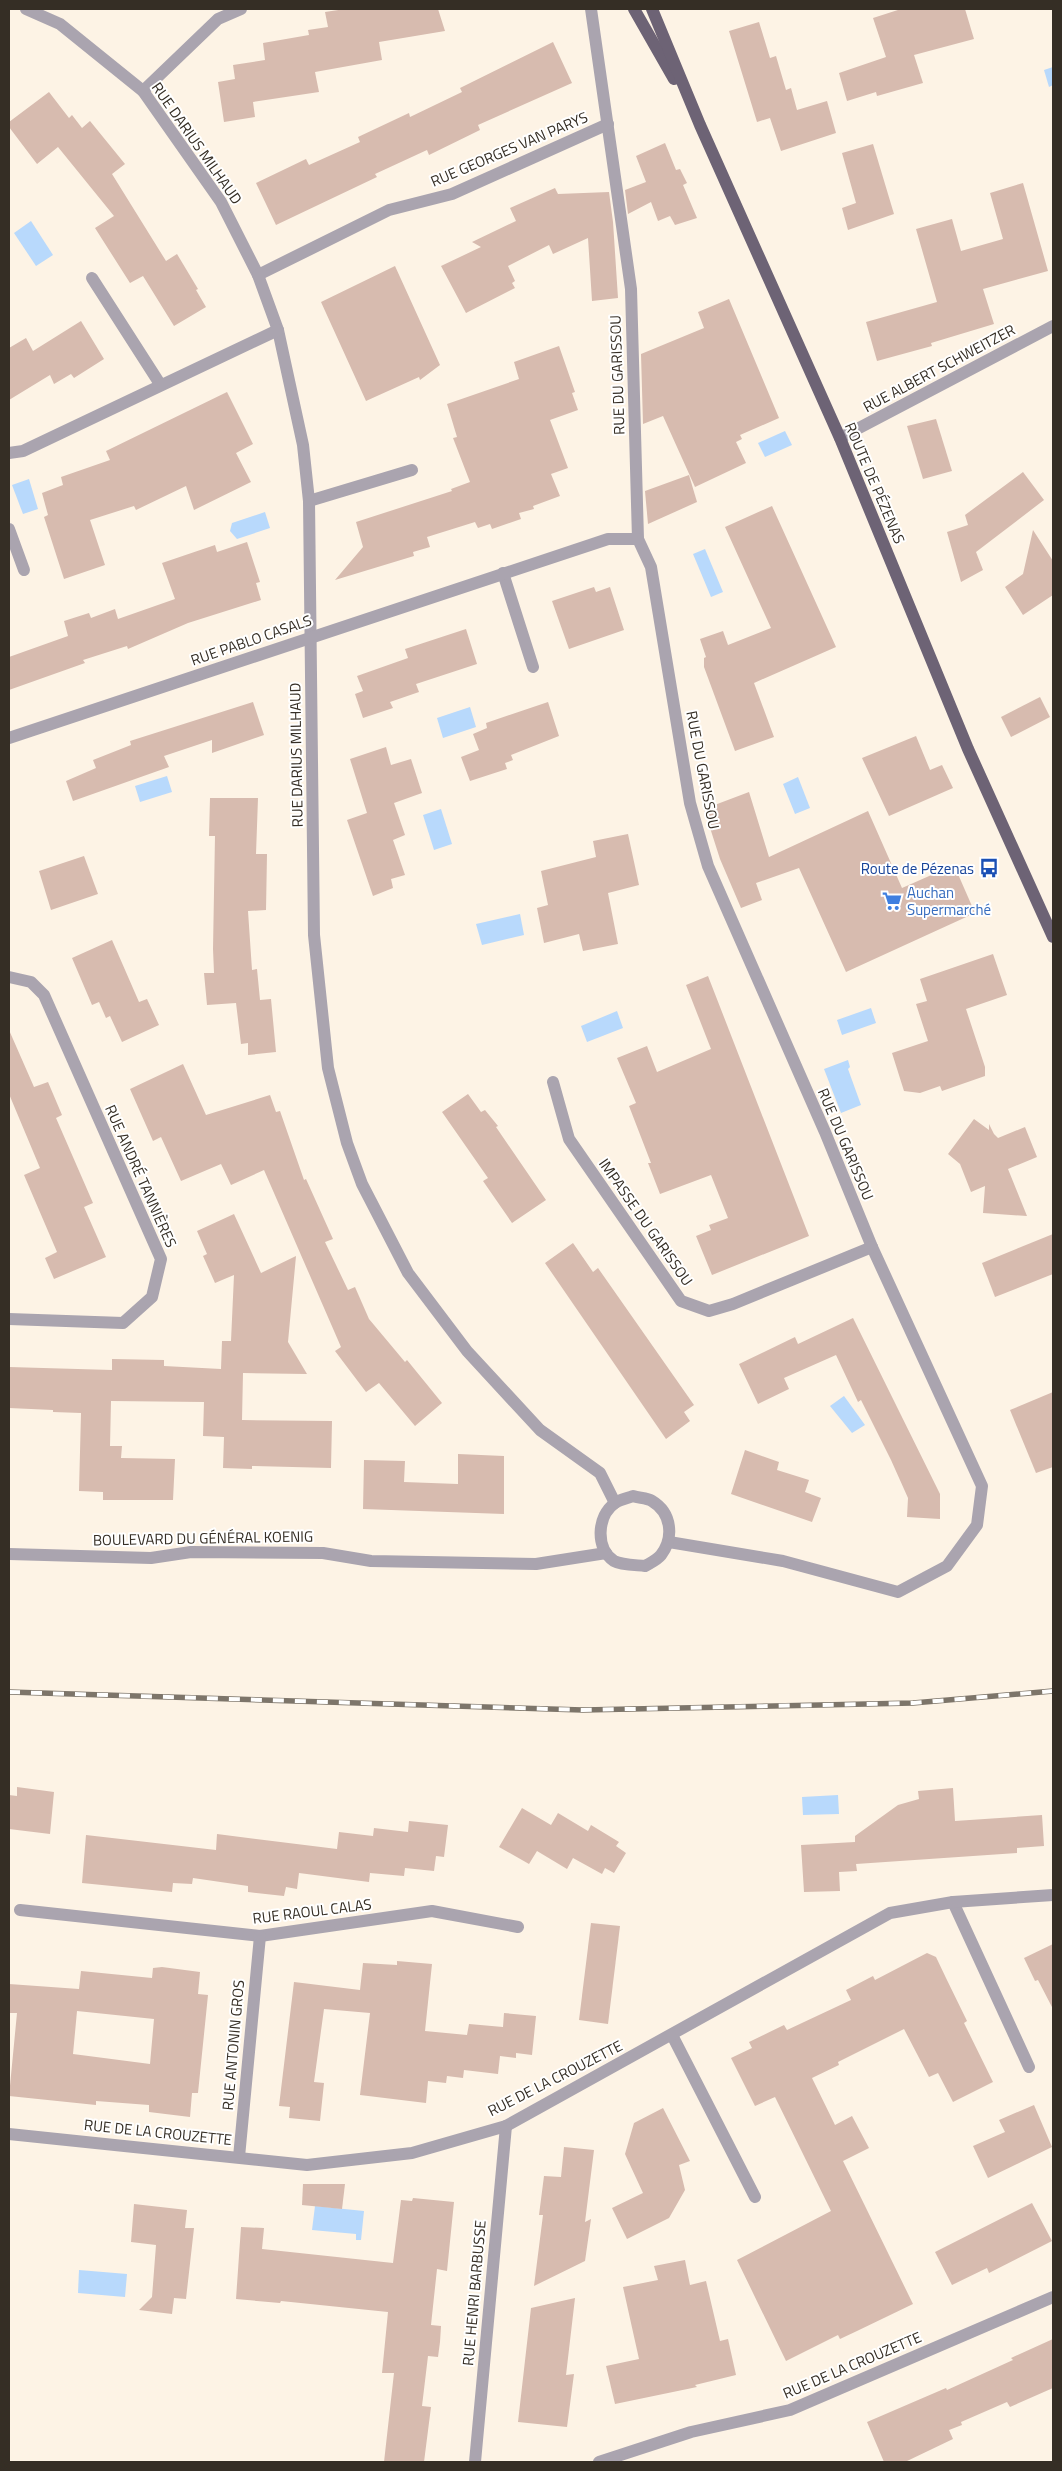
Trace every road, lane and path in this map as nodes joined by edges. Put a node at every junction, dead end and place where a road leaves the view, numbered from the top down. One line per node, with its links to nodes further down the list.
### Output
1 (26, 9): 7 (street, RUE DARIUS MILHAUD)
2 (241, 9): 6 (street)
3 (591, 9): 8 (street, RUE DU GARISSOU)
4 (634, 9): 9 (main road)
5 (652, 9): 9 (main road)
6 (216, 14): 7 (street)
7 (143, 91): 10 (street, RUE DARIUS MILHAUD)
8 (608, 124): 10 (street, RUE GEORGES VAN PARYS); 20 (street, RUE DU GARISSOU)
9 (700, 125): 15 (main road, ROUTE DE PÉZENAS)
10 (258, 275): 13 (street, RUE DARIUS MILHAUD)
11 (92, 278): 14 (street)
12 (1053, 326): 15 (street, RUE ALBERT SCHWEITZER)
13 (278, 330): 14 (street); 18 (street, RUE DARIUS MILHAUD)
14 (160, 384): 16 (street)
15 (840, 438): 26 (main road, ROUTE DE PÉZENAS)
16 (9, 454)
17 (412, 470): 18 (street)
18 (309, 501): 23 (street, RUE DARIUS MILHAUD)
19 (9, 530): 21 (street)
20 (638, 539): 22 (street, RUE PABLO CASALS); 29 (street, RUE DU GARISSOU)
21 (24, 570)
22 (502, 573): 23 (street, RUE PABLO CASALS); 24 (street)
23 (311, 637): 25 (street, RUE PABLO CASALS); 31 (street, RUE DARIUS MILHAUD)
24 (533, 667)
25 (9, 738)
26 (1053, 937)
27 (9, 977): 30 (street, RUE ANDRÉ TANNIÈRES)
28 (553, 1082): 29 (street, IMPASSE DU GARISSOU)
29 (872, 1247): 32 (street, RUE DU GARISSOU)
30 (9, 1320)
31 (615, 1502): 32 (street); 33 (street)
32 (669, 1542): 33 (street)
33 (606, 1553): 34 (street, BOULEVARD DU GÉNÉRAL KOENIG)
34 (9, 1554)
35 (1053, 1895): 36 (street, RUE DE LA CROUZETTE)
36 (953, 1902): 40 (street, RUE DE LA CROUZETTE); 41 (street)
37 (20, 1910): 39 (street, RUE RAOUL CALAS)
38 (518, 1927): 39 (street, RUE RAOUL CALAS)
39 (260, 1936): 44 (street, RUE ANTONIN GROS)
40 (672, 2035): 42 (street, RUE DE LA CROUZETTE); 45 (street)
41 (1029, 2067)
42 (506, 2126): 44 (street, RUE DE LA CROUZETTE); 47 (street, RUE HENRI BARBUSSE)
43 (9, 2134): 44 (street, RUE DE LA CROUZETTE)
44 (239, 2157)
45 (754, 2197)
46 (1053, 2297): 48 (street, RUE DE LA CROUZETTE)
47 (475, 2462)
48 (599, 2462)

